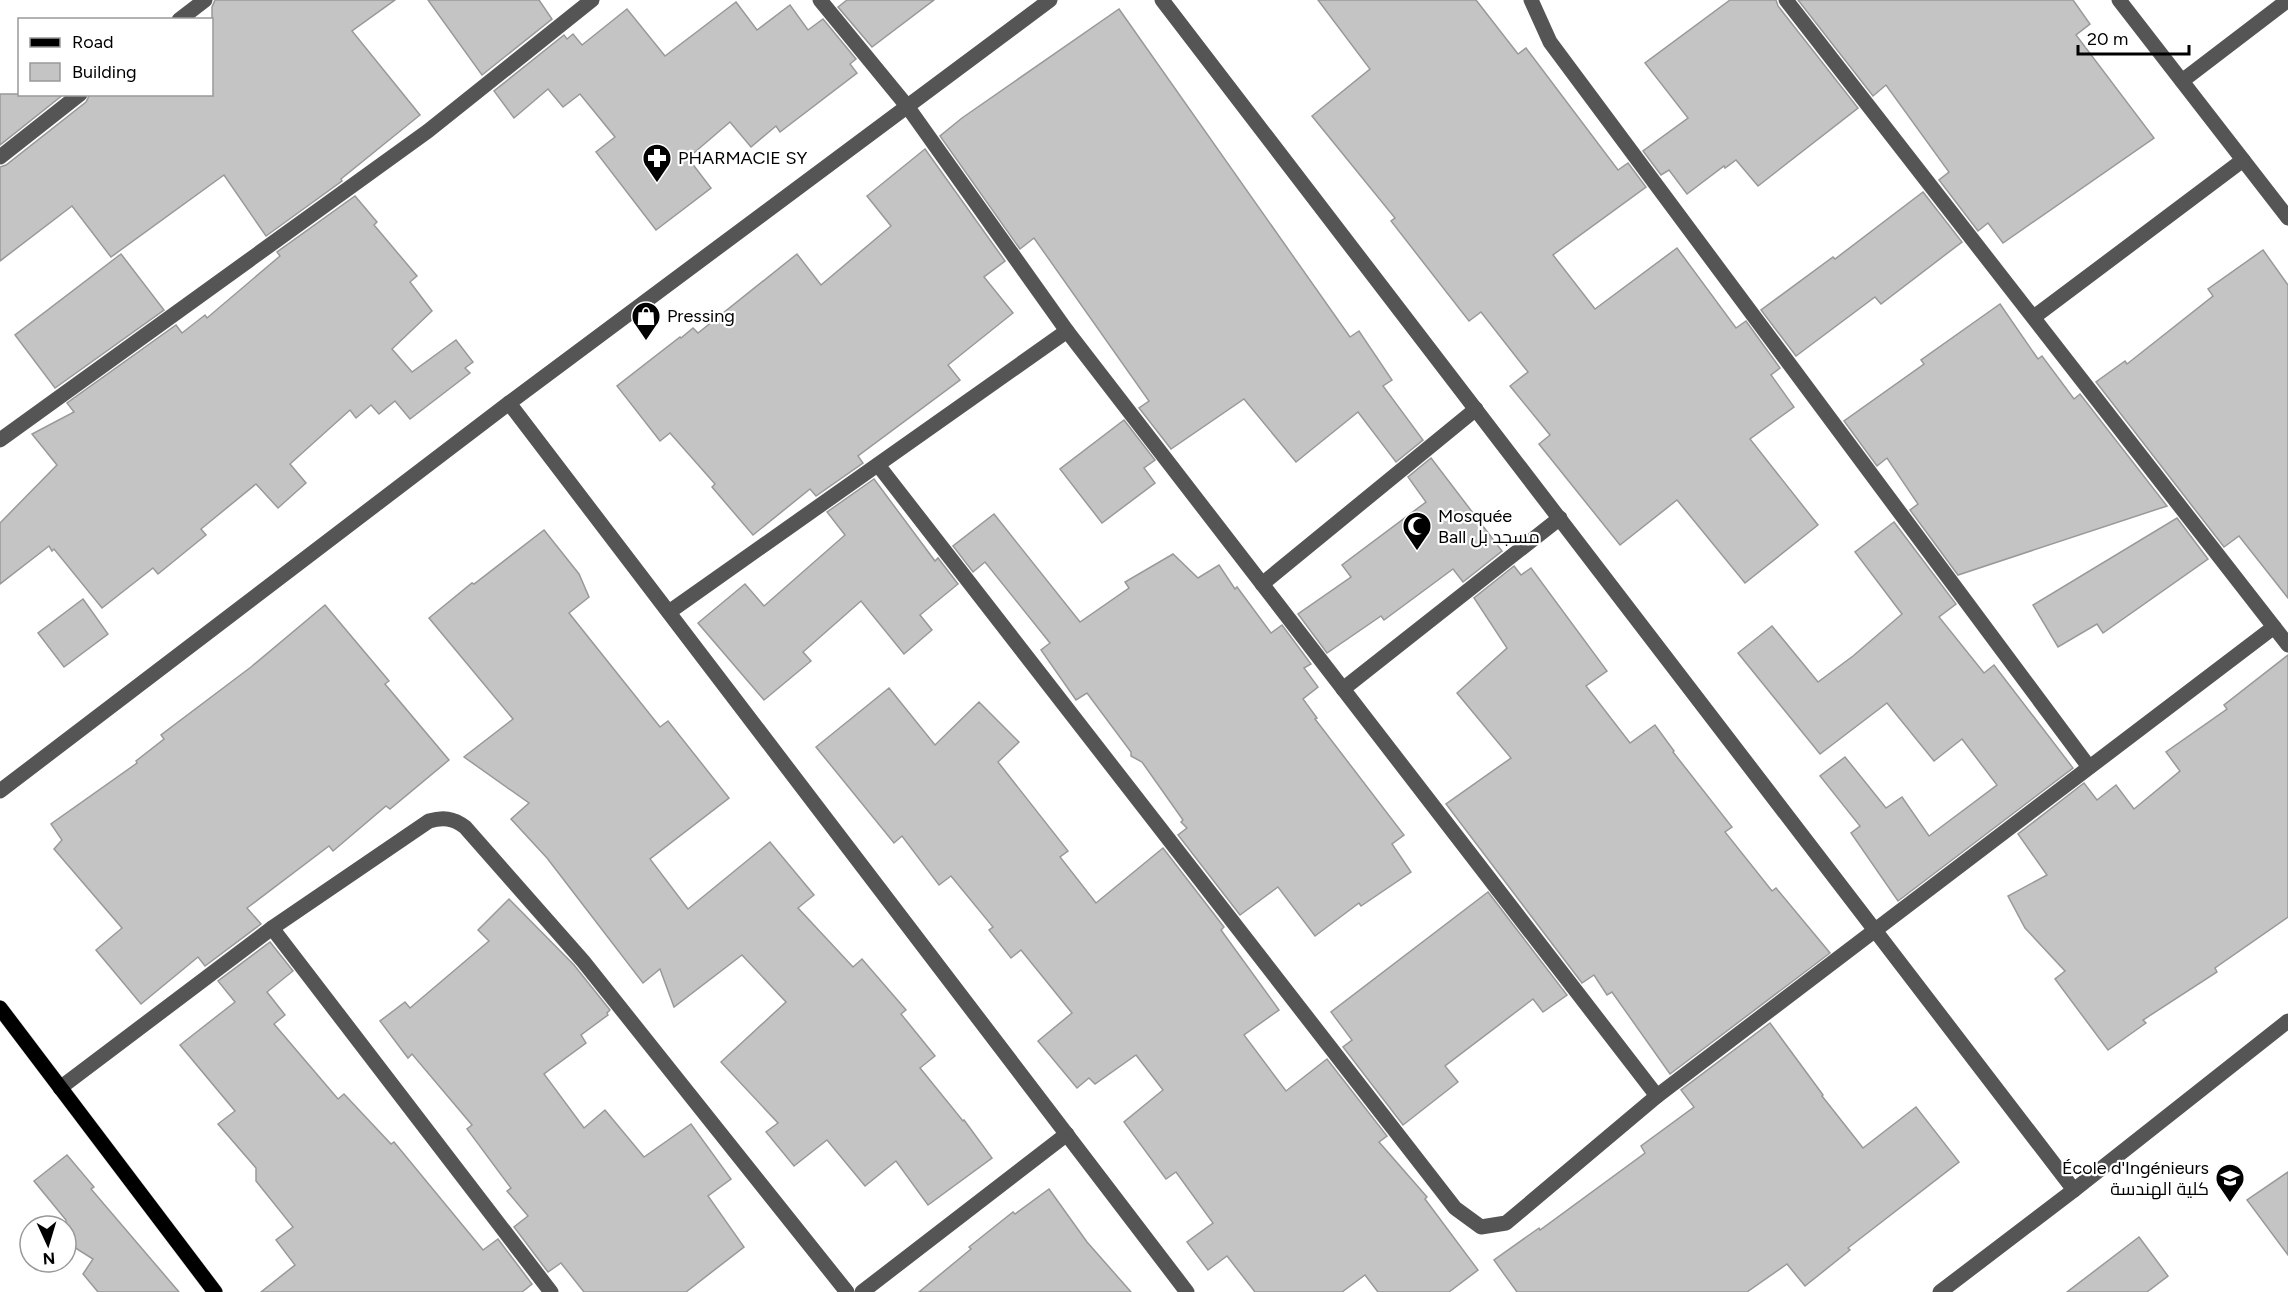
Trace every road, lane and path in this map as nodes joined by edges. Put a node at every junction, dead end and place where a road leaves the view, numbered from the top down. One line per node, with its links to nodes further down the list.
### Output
1 (205, 0): 10 (street)
2 (592, 0): 21 (street)
3 (820, 0): 13 (street)
4 (1050, 0): 13 (street)
5 (1162, 0): 20 (street)
6 (1531, 0): 29 (street)
7 (1786, 0): 17 (street)
8 (2119, 0): 11 (street)
9 (2288, 0): 11 (street)
10 (182, 18)
11 (2182, 81): 15 (street)
12 (77, 96): 14 (street)
13 (907, 106): 18 (street); 19 (street)
14 (0, 157)
15 (2243, 160): 16 (street); 17 (street)
16 (2288, 218)
17 (2034, 317): 26 (street)
18 (1067, 331): 22 (street); 24 (street)
19 (509, 403): 25 (street); 30 (street)
20 (1476, 409): 23 (street); 24 (street)
21 (0, 440)
22 (878, 465): 25 (street); 36 (street)
23 (1560, 518): 28 (street); 32 (street)
24 (1262, 584): 28 (street)
25 (669, 612): 37 (street)
26 (2274, 627): 27 (street); 29 (street)
27 (2288, 645)
28 (1343, 689): 36 (street)
29 (2089, 767): 32 (street)
30 (0, 791)
31 (272, 928): 35 (street); 40 (street); 41 (street)
32 (1875, 930): 36 (street); 38 (street)
33 (0, 1008): 35 (main road)
34 (2288, 1021): 38 (street)
35 (60, 1088): 39 (main road)
36 (1657, 1096)
37 (1066, 1134): 42 (street); 43 (street)
38 (2074, 1190): 44 (street)
39 (215, 1292)
40 (551, 1292)
41 (847, 1292)
42 (862, 1292)
43 (1187, 1292)
44 (1940, 1292)

